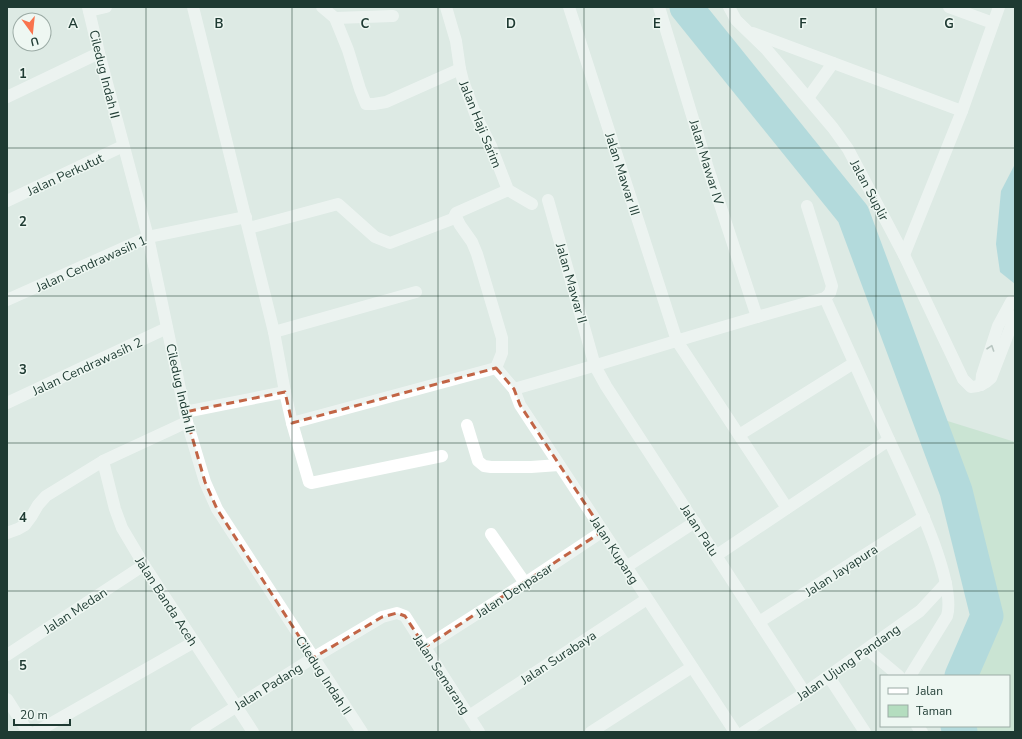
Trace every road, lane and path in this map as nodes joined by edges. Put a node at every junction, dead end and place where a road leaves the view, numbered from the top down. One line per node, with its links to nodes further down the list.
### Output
1 (106, 7): 10 (street)
2 (193, 7): 28 (street)
3 (322, 7): 12 (street)
4 (446, 7): 17 (street, Jalan Haji Sarim)
5 (569, 7): 39 (street, Jalan Mawar III)
6 (659, 7): 36 (street, Jalan Mawar IV)
7 (729, 7): 14 (street, Jalan Suplir)
8 (949, 7): 13 (street)
9 (999, 7): 13 (street)
10 (89, 9): 15 (street, Ciledug Indah II)
11 (393, 16): 12 (street)
12 (335, 18): 17 (street)
13 (993, 23): 20 (street)
14 (749, 32): 16 (street); 19 (street, Jalan Suplir)
15 (99, 53): 18 (street); 21 (street, Ciledug Indah II)
16 (833, 63): 19 (street); 20 (street)
17 (460, 69): 22 (street, Jalan Haji Sarim)
18 (7, 97)
19 (808, 98): 30 (street, Jalan Suplir)
20 (962, 112): 30 (street)
21 (123, 146): 24 (street, Jalan Perkutut); 29 (street, Ciledug Indah II)
22 (508, 190): 25 (street); 27 (street)
23 (548, 200): 41 (street, Jalan Mawar II)
24 (7, 201)
25 (532, 204)
26 (807, 206): 32 (street)
27 (456, 218): 28 (street, Jalan Cendrawasih 1); 42 (street)
28 (248, 223): 29 (street, Jalan Cendrawasih 1); 38 (street)
29 (148, 237): 33 (street, Jalan Cendrawasih 1); 37 (street, Ciledug Indah II)
30 (904, 255): 43 (street, Jalan Suplir)
31 (416, 292): 38 (street)
32 (825, 298): 36 (street); 40 (street)
33 (7, 300)
34 (1013, 302): 43 (street, one-way to 34)
35 (1015, 316): 43 (street)
36 (757, 317): 39 (street)
37 (167, 328): 46 (street, Jalan Cendrawasih 2); 47 (street, Ciledug Indah II)
38 (274, 332): 45 (street)
39 (677, 341): 41 (street); 50 (street, Jalan Mawar III)
40 (854, 363): 50 (street); 51 (street)
41 (596, 366): 44 (street); 57 (street, Jalan Palu)
42 (496, 368): 44 (street, Jalan Kupang); 48 (street)
43 (981, 385)
44 (514, 389): 54 (street, Jalan Kupang)
45 (285, 392): 47 (street); 48 (street)
46 (7, 403)
47 (186, 417): 53 (street); 73 (street, Ciledug Indah II)
48 (292, 424): 52 (street)
49 (467, 425): 54 (street)
50 (739, 435): 55 (street, Jalan Mawar III)
51 (889, 440): 55 (street); 56 (street)
52 (442, 456)
53 (103, 461): 59 (street); 62 (street, Jalan Banda Aceh)
54 (559, 465): 58 (street, Jalan Kupang)
55 (787, 508): 61 (street)
56 (924, 517): 65 (street); 68 (street, Jalan Jayapura)
57 (695, 522): 61 (street, Jalan Palu); 63 (street)
58 (603, 531): 63 (street, Jalan Kupang); 64 (street, Jalan Denpasar)
59 (7, 533)
60 (491, 534): 64 (street)
61 (717, 555): 68 (street, Jalan Palu)
62 (144, 566): 69 (street, Jalan Banda Aceh); 72 (street, Jalan Medan)
63 (626, 567): 66 (street, Jalan Kupang)
64 (525, 583): 70 (street, Jalan Denpasar)
65 (946, 583): 71 (street, Jalan Ujung Pandang); 76 (street)
66 (647, 598): 74 (street, Jalan Kupang); 81 (street, Jalan Surabaya)
67 (405, 616): 70 (street, Jalan Semarang); 73 (street, Jalan Padang)
68 (759, 622): 78 (street, Jalan Palu)
69 (194, 642): 80 (street, Jalan Banda Aceh); 84 (street)
70 (425, 647): 81 (street, Jalan Semarang)
71 (868, 650): 75 (street); 77 (street, Jalan Ujung Pandang)
72 (7, 655)
73 (313, 658): 80 (street, Jalan Padang); 87 (street, Ciledug Indah II)
74 (692, 667): 89 (street); 90 (street, Jalan Kupang)
75 (898, 675)
76 (911, 675)
77 (829, 677): 78 (street, Jalan Ujung Pandang); 92 (street)
78 (805, 693): 82 (street, Jalan Ujung Pandang)
79 (7, 699): 83 (street)
80 (236, 707): 85 (street, Jalan Padang); 86 (street, Jalan Banda Aceh)
81 (469, 716): 88 (street, Jalan Semarang)
82 (763, 727): 91 (street, Jalan Ujung Pandang)
83 (28, 732)
84 (36, 732)
85 (196, 732)
86 (253, 732)
87 (362, 732)
88 (479, 732)
89 (592, 732)
90 (735, 732)
91 (744, 732)
92 (865, 732)

